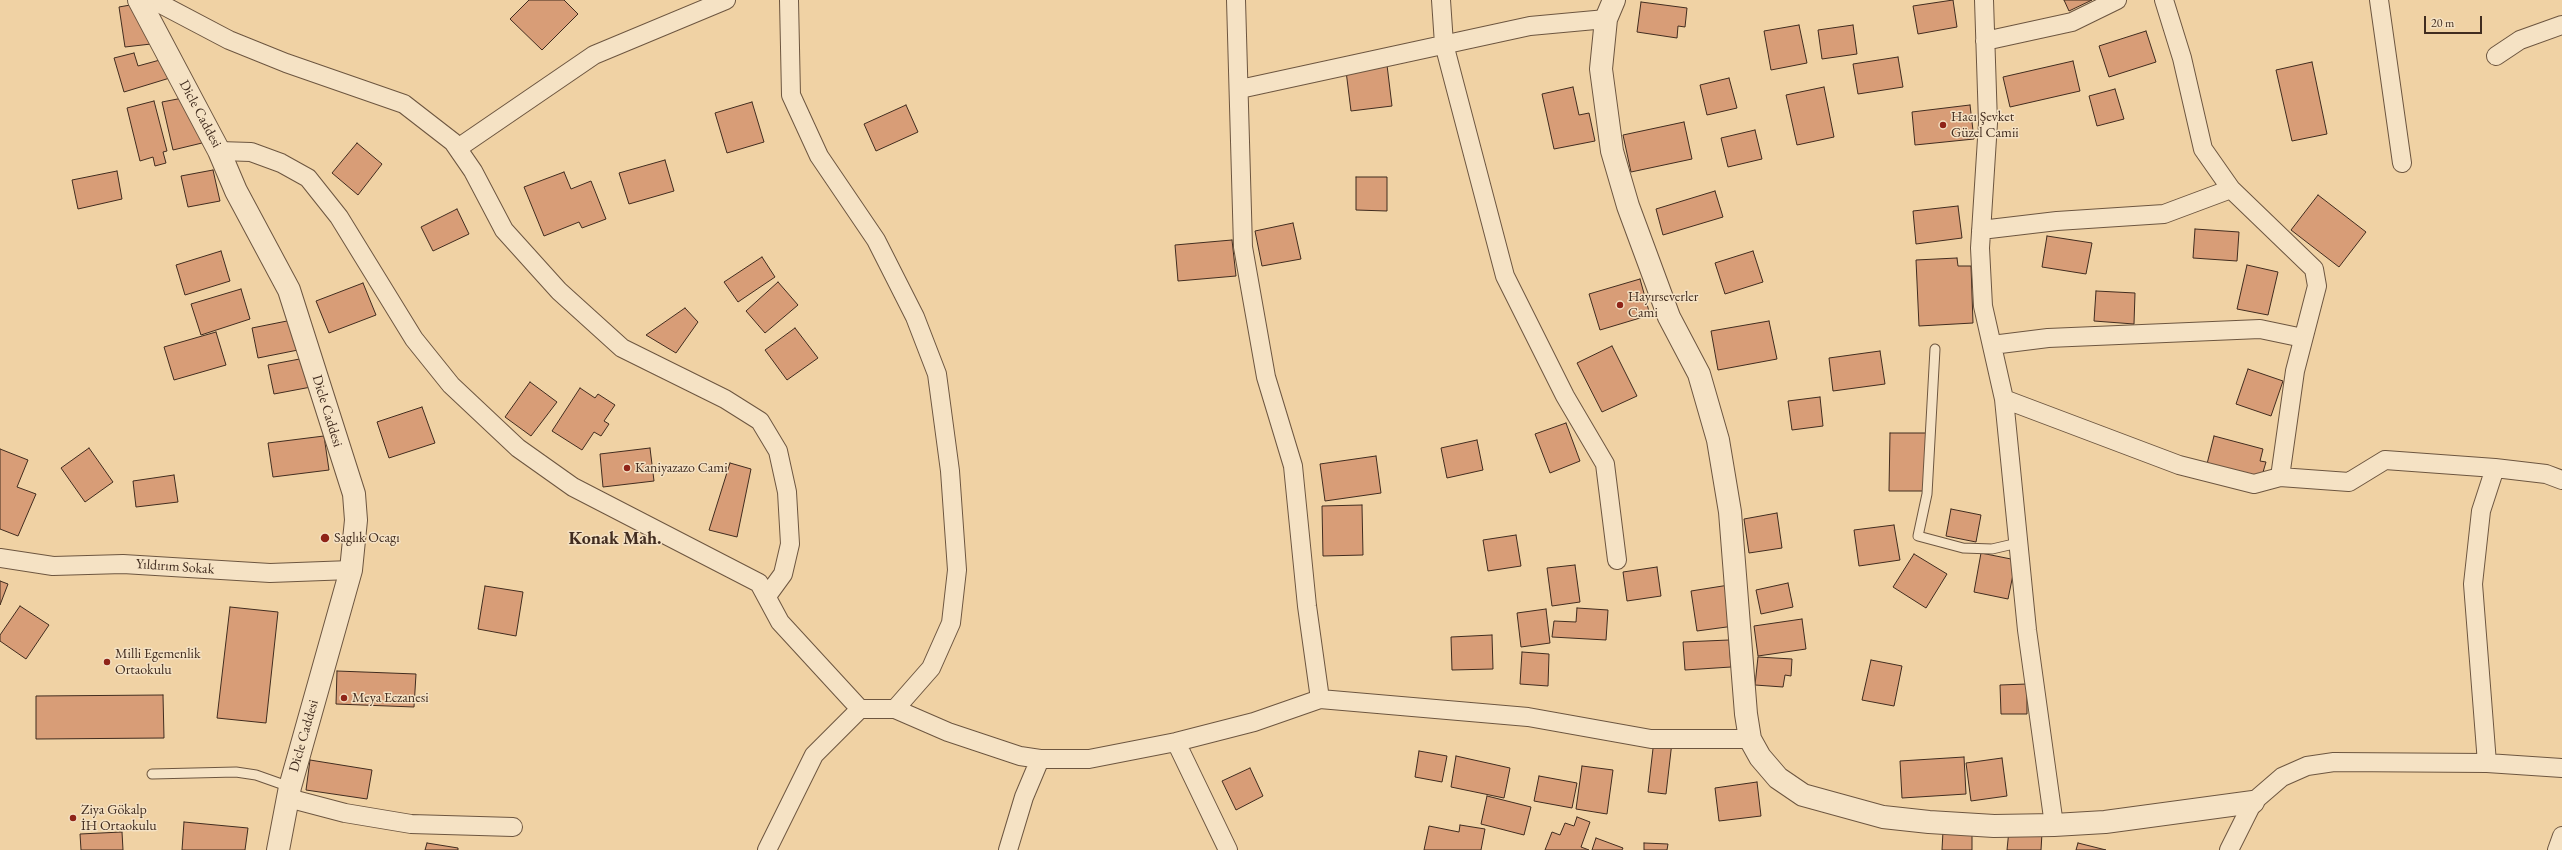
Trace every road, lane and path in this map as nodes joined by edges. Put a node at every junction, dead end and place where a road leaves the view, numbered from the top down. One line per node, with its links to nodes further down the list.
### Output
1 (139, 0): 18 (street, Dicle Caddesi)
2 (152, 0): 17 (street)
3 (726, 0): 17 (street)
4 (789, 0): 36 (street)
5 (1236, 0): 16 (street)
6 (1441, 0): 14 (street)
7 (1984, 0): 13 (street)
8 (2117, 0): 13 (street)
9 (2164, 0): 20 (street)
10 (2379, 0): 19 (street)
11 (1610, 10): 14 (street); 37 (street)
12 (2562, 25): 15 (street)
13 (1985, 41): 21 (street)
14 (1444, 44): 16 (street); 31 (street)
15 (2496, 56)
16 (1240, 89): 34 (street)
17 (458, 148): 33 (street)
18 (219, 150): 32 (street, Dicle Caddesi); 33 (street)
19 (2402, 163)
20 (2231, 189): 21 (street); 22 (street)
21 (1981, 230): 23 (street)
22 (2303, 338): 23 (street); 27 (street)
23 (1992, 345): 25 (street)
24 (1935, 349): 29 (lane)
25 (2004, 399): 27 (street); 29 (street)
26 (2495, 468): 27 (street); 28 (street); 40 (street)
27 (2280, 478)
28 (2562, 480)
29 (2018, 543): 45 (street)
30 (0, 558): 32 (street, Yıldırım Sokak)
31 (1617, 560)
32 (351, 570): 43 (street, Dicle Caddesi)
33 (766, 596): 35 (street)
34 (1320, 699): 37 (street); 38 (street)
35 (860, 709): 36 (street); 49 (street)
36 (895, 709): 39 (street)
37 (1750, 739): 45 (street)
38 (1176, 742): 39 (street); 51 (street)
39 (1040, 759): 50 (street)
40 (2487, 763): 41 (street); 44 (street)
41 (2562, 768)
42 (152, 774): 43 (lane)
43 (289, 793): 46 (street); 48 (street, Dicle Caddesi)
44 (2253, 802): 45 (street); 52 (street)
45 (2054, 825)
46 (514, 827)
47 (2562, 836): 53 (street)
48 (278, 850)
49 (767, 850)
50 (1008, 850)
51 (1228, 850)
52 (2229, 850)
53 (2557, 850)

